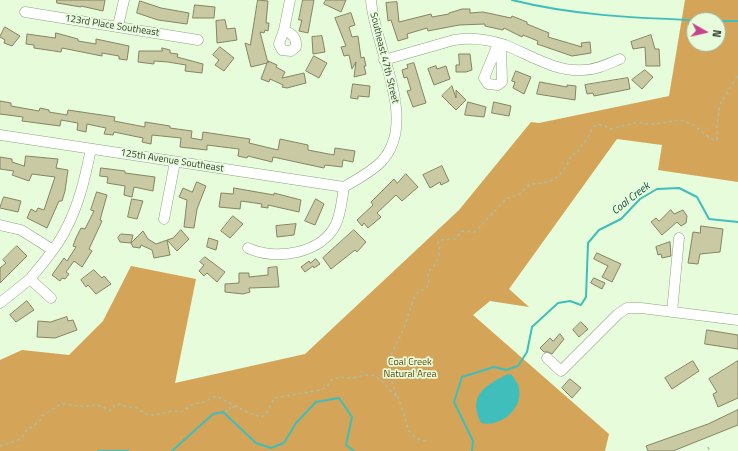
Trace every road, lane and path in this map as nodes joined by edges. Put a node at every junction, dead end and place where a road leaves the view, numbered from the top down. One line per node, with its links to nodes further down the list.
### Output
1 (124, 0): 5 (street)
2 (290, 0): 6 (street)
3 (371, 0): 9 (street, Southeast 47th Street)
4 (25, 12): 5 (street, 123rd Place Southeast)
5 (118, 26): 7 (street, 123rd Place Southeast)
6 (284, 30)
7 (198, 40)
8 (620, 59): 9 (street)
9 (384, 60): 14 (street, Southeast 47th Street)
10 (738, 76): 26 (path)
11 (0, 135): 12 (street, 125th Avenue Southeast)
12 (91, 149): 13 (street, 125th Avenue Southeast); 19 (street)
13 (174, 162): 14 (street, 125th Avenue Southeast); 15 (street)
14 (344, 188): 18 (street)
15 (164, 219)
16 (0, 225): 19 (street)
17 (680, 238): 23 (street)
18 (248, 248)
19 (53, 250): 20 (street)
20 (30, 279): 21 (street); 22 (street)
21 (51, 298)
22 (0, 303)
23 (672, 312): 24 (street); 25 (street)
24 (738, 320)
25 (547, 358)
26 (398, 396): 27 (path); 29 (path)
27 (238, 407): 28 (path); 30 (path)
28 (224, 411)
29 (428, 442)
30 (0, 446)
31 (708, 447): 32 (path)
32 (709, 450)

